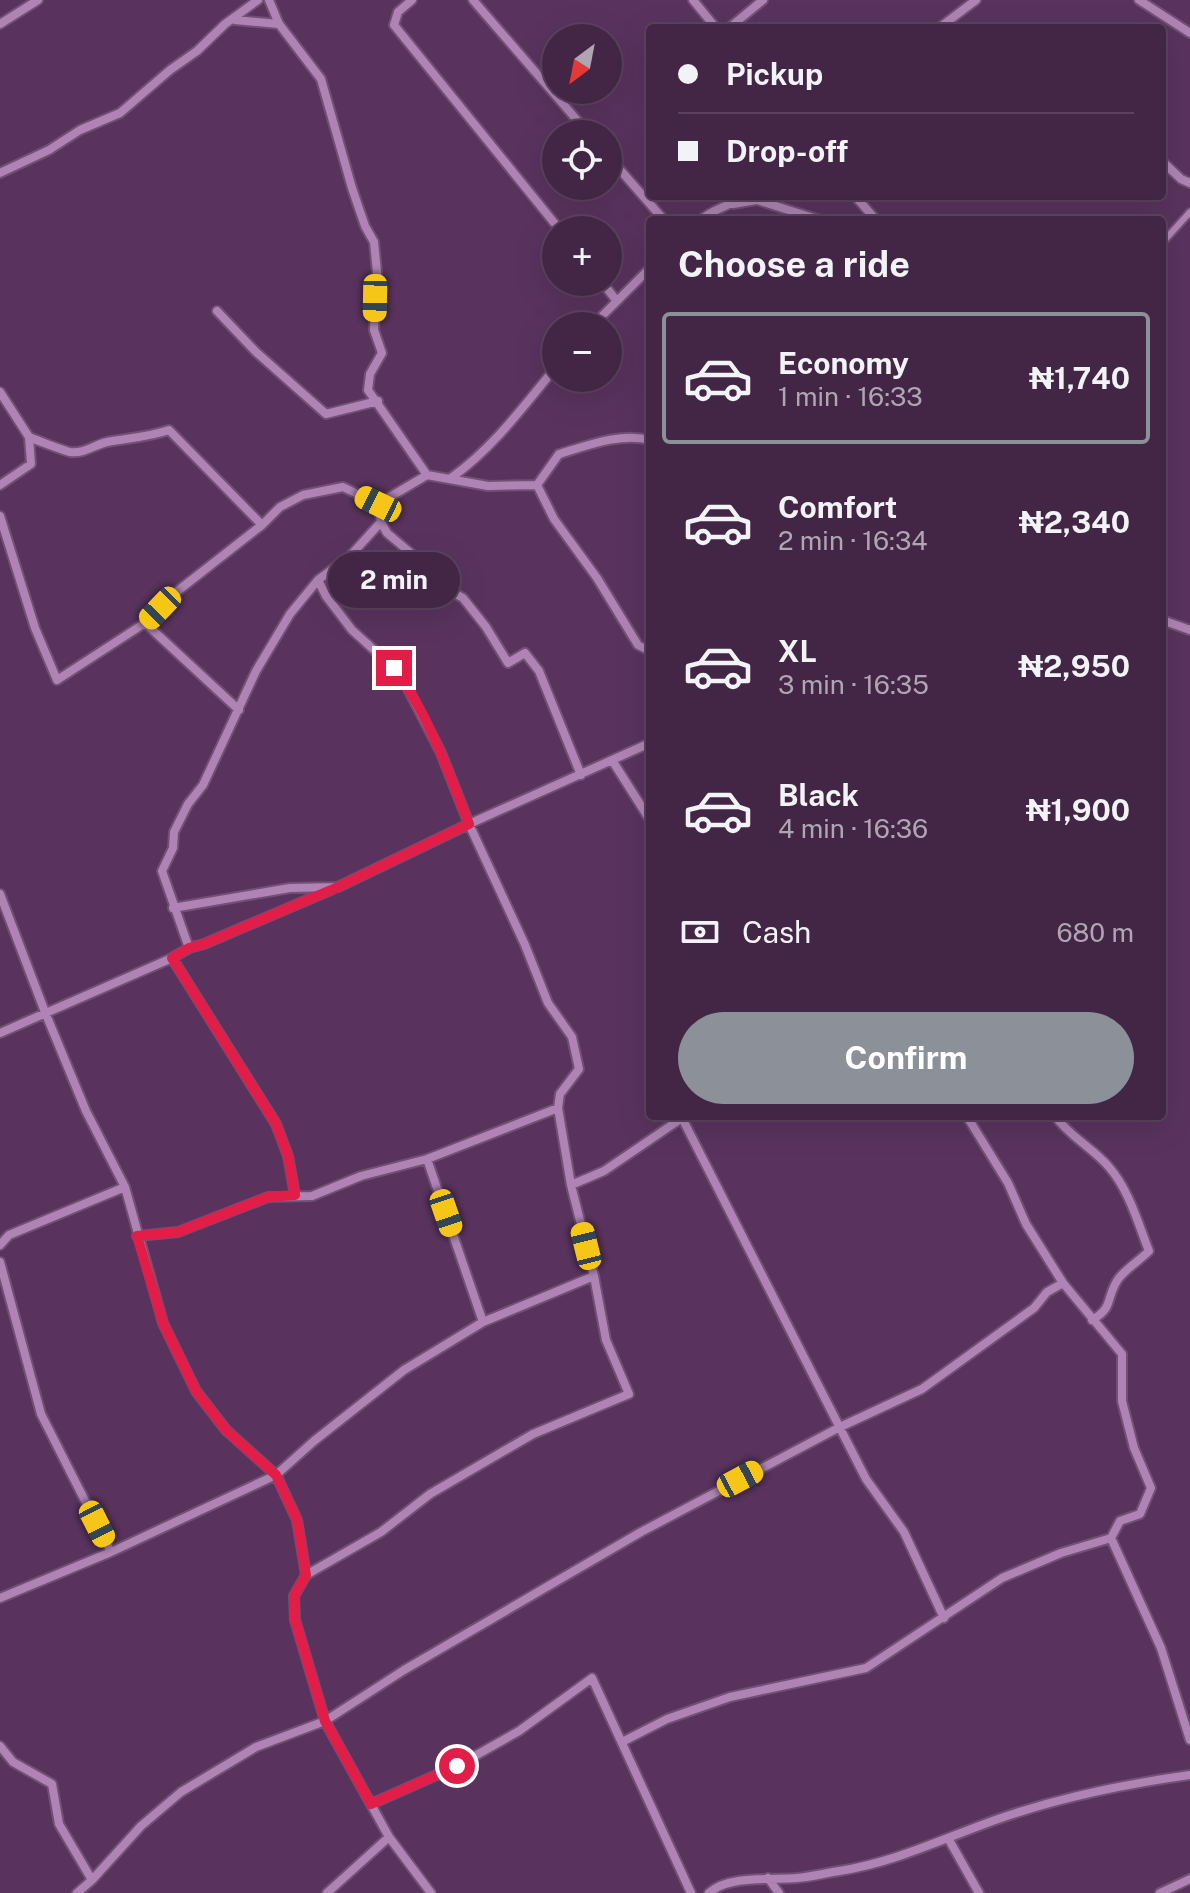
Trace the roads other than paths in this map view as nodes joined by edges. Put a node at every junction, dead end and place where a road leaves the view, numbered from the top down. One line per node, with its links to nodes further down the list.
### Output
1 (38, 0): 11 (street)
2 (258, 0): 10 (street)
3 (269, 0): 12 (street)
4 (412, 0): 30 (street)
5 (473, 0): 17 (street)
6 (693, 0): 13 (street)
7 (763, 0): 14 (street)
8 (976, 0): 15 (street)
9 (1139, 0): 16 (street)
10 (234, 20): 12 (street); 20 (street)
11 (0, 24)
12 (279, 24): 43 (street)
13 (713, 24)
14 (734, 24)
15 (944, 24)
16 (1190, 33)
17 (577, 120)
18 (1166, 165): 21 (street)
19 (622, 172): 22 (street)
20 (0, 173)
21 (1190, 183)
22 (646, 199)
23 (646, 200): 31 (street)
24 (736, 200): 28 (street)
25 (757, 200): 33 (street)
26 (757, 200): 28 (street)
27 (858, 200): 34 (street)
28 (733, 204): 32 (street)
29 (1190, 212): 35 (lane)
30 (549, 216)
31 (660, 216)
32 (705, 216)
33 (807, 216)
34 (872, 216)
35 (1166, 239)
36 (646, 272): 38 (street)
37 (613, 296): 38 (street)
38 (616, 300): 40 (street)
39 (217, 311): 43 (street)
40 (605, 312)
41 (542, 384): 47 (street)
42 (0, 392): 44 (street)
43 (378, 401): 46 (street)
44 (29, 437): 48 (street); 53 (street)
45 (646, 439): 49 (street)
46 (427, 475): 47 (street); 50 (street)
47 (451, 478): 49 (street)
48 (0, 485)
49 (537, 485): 58 (street)
50 (378, 504): 52 (street); 53 (street)
51 (0, 516): 56 (street)
52 (381, 522): 54 (street); 62 (street)
53 (262, 525): 56 (street)
54 (318, 580): 59 (street); 64 (street)
55 (1166, 621): 57 (street)
56 (145, 623): 59 (street)
57 (1190, 630)
58 (646, 649)
59 (239, 710): 67 (street)
60 (646, 745): 61 (street)
61 (612, 760): 62 (street); 63 (street)
62 (581, 775): 64 (street)
63 (646, 814)
64 (469, 824): 65 (street); 72 (street)
65 (338, 887): 67 (street); 68 (street)
66 (0, 894): 70 (street)
67 (173, 908): 68 (street)
68 (189, 948): 69 (street)
69 (172, 958): 70 (street); 80 (street)
70 (45, 1012): 71 (street); 79 (street)
71 (0, 1033)
72 (558, 1108): 77 (street); 78 (street)
73 (677, 1120): 78 (street)
74 (683, 1120): 88 (street)
75 (969, 1120): 85 (street)
76 (1058, 1120): 86 (street)
77 (427, 1159): 80 (street); 87 (street)
78 (571, 1185): 84 (street)
79 (125, 1187): 81 (street); 82 (street)
80 (295, 1195): 81 (street)
81 (137, 1236): 89 (street)
82 (0, 1245)
83 (0, 1262): 91 (street)
84 (594, 1276): 87 (street); 92 (street)
85 (1063, 1283): 86 (street); 88 (street)
86 (1092, 1320): 90 (street)
87 (483, 1322): 89 (street)
88 (840, 1427): 94 (street); 95 (street)
89 (276, 1475): 91 (street); 92 (street)
90 (1111, 1538): 94 (street); 96 (street)
91 (111, 1552): 93 (street)
92 (306, 1575): 95 (street)
93 (0, 1598)
94 (944, 1618): 97 (street)
95 (325, 1721): 100 (street); 105 (street)
96 (1190, 1740)
97 (622, 1742): 100 (street); 109 (street)
98 (0, 1746): 105 (street)
99 (1190, 1775): 102 (street)
100 (371, 1804): 101 (street)
101 (389, 1837): 107 (street); 108 (street)
102 (948, 1838): 103 (street); 112 (street)
103 (768, 1878): 110 (street); 111 (street)
104 (1190, 1879): 113 (street)
105 (92, 1880): 106 (street)
106 (77, 1893)
107 (327, 1893)
108 (431, 1893)
109 (691, 1893)
110 (709, 1893)
111 (779, 1893)
112 (979, 1893)
113 (1160, 1893)

